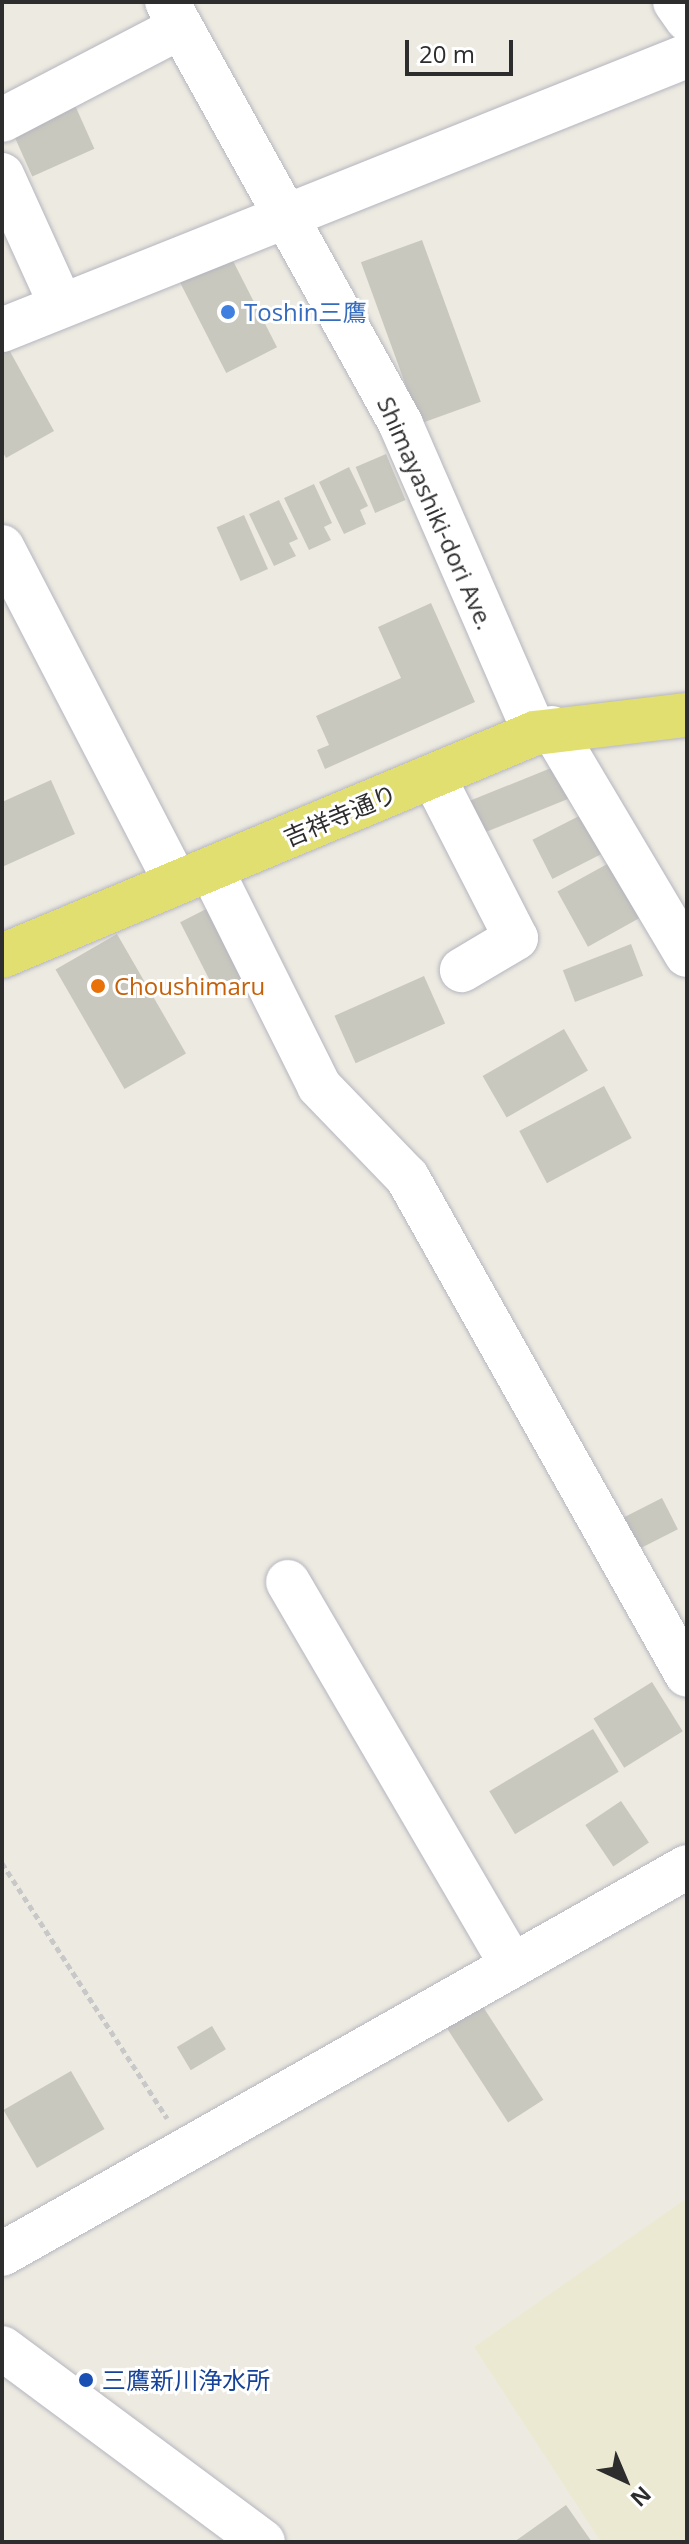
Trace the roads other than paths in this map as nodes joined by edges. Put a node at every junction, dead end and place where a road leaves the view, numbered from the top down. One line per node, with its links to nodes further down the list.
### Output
1 (675, 2): 3 (street)
2 (173, 15): 5 (street); 7 (street, Shimayashiki-dori Ave.)
3 (687, 19)
4 (687, 56): 7 (street)
5 (2, 120)
6 (2, 175): 8 (street)
7 (279, 214): 8 (street); 12 (street, Shimayashiki-dori Ave.)
8 (60, 303): 9 (street)
9 (2, 330)
10 (2, 547): 14 (street)
11 (687, 715): 12 (main road, 吉祥寺通り)
12 (544, 730): 13 (main road, 吉祥寺通り); 15 (street, Shimayashiki-dori Ave.)
13 (433, 776): 14 (main road, 吉祥寺通り); 17 (street)
14 (194, 876): 16 (main road, 吉祥寺通り); 19 (street)
15 (687, 955)
16 (2, 956)
17 (462, 970)
18 (288, 1582): 21 (street)
19 (687, 1675)
20 (687, 1867): 21 (street)
21 (512, 1965): 22 (street)
22 (2, 2254)
23 (2, 2348): 24 (street)
24 (263, 2542)

